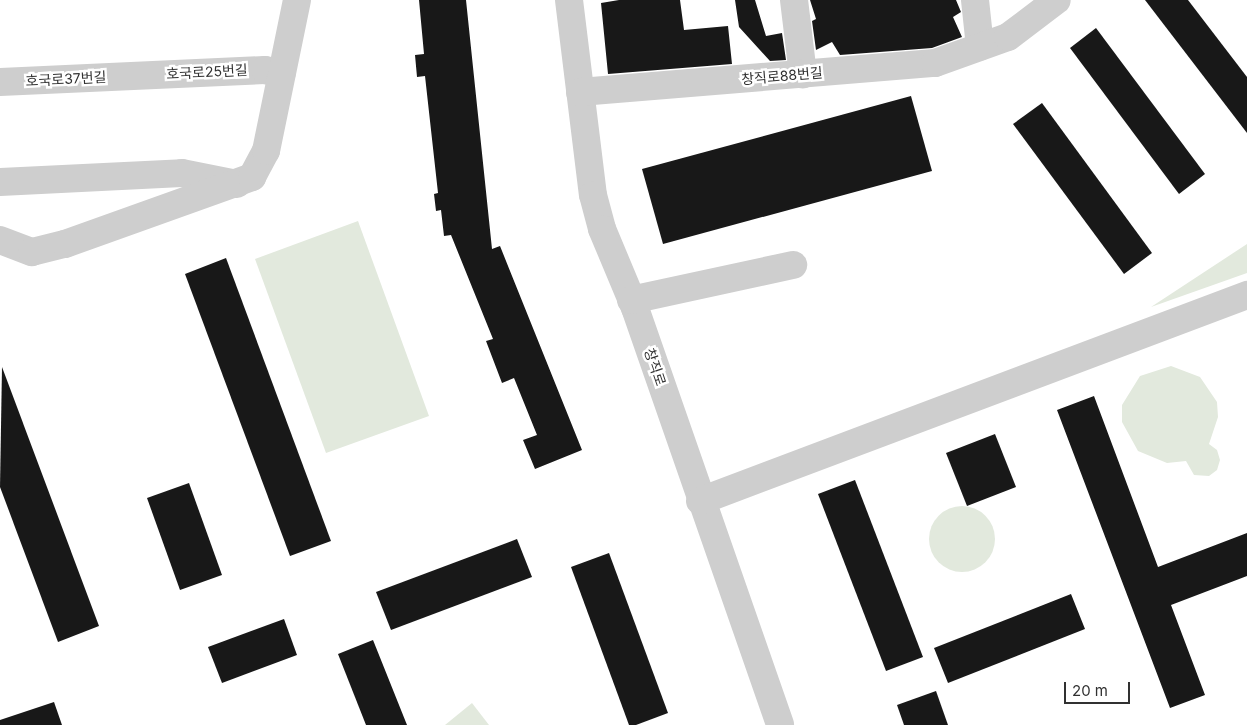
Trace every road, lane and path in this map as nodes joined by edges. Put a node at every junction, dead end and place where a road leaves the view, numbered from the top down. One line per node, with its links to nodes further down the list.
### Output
1 (297, 0): 7 (street)
2 (569, 0): 11 (street, 창직로)
3 (794, 0): 8 (street)
4 (975, 0): 6 (street)
5 (1057, 0): 6 (street, 창직로88번길)
6 (980, 47): 8 (street, 창직로88번길)
7 (282, 74): 9 (street, 호국로25번길); 13 (street)
8 (803, 74): 11 (street, 창직로88번길)
9 (131, 76): 10 (street, 호국로37번길)
10 (0, 82)
11 (580, 92): 17 (street, 창직로)
12 (0, 182): 13 (street)
13 (238, 184): 14 (street)
14 (6, 245)
15 (793, 265): 17 (street)
16 (1247, 294): 18 (street)
17 (631, 300): 18 (street, 창직로)
18 (700, 501): 19 (street, 창직로)
19 (780, 725)

